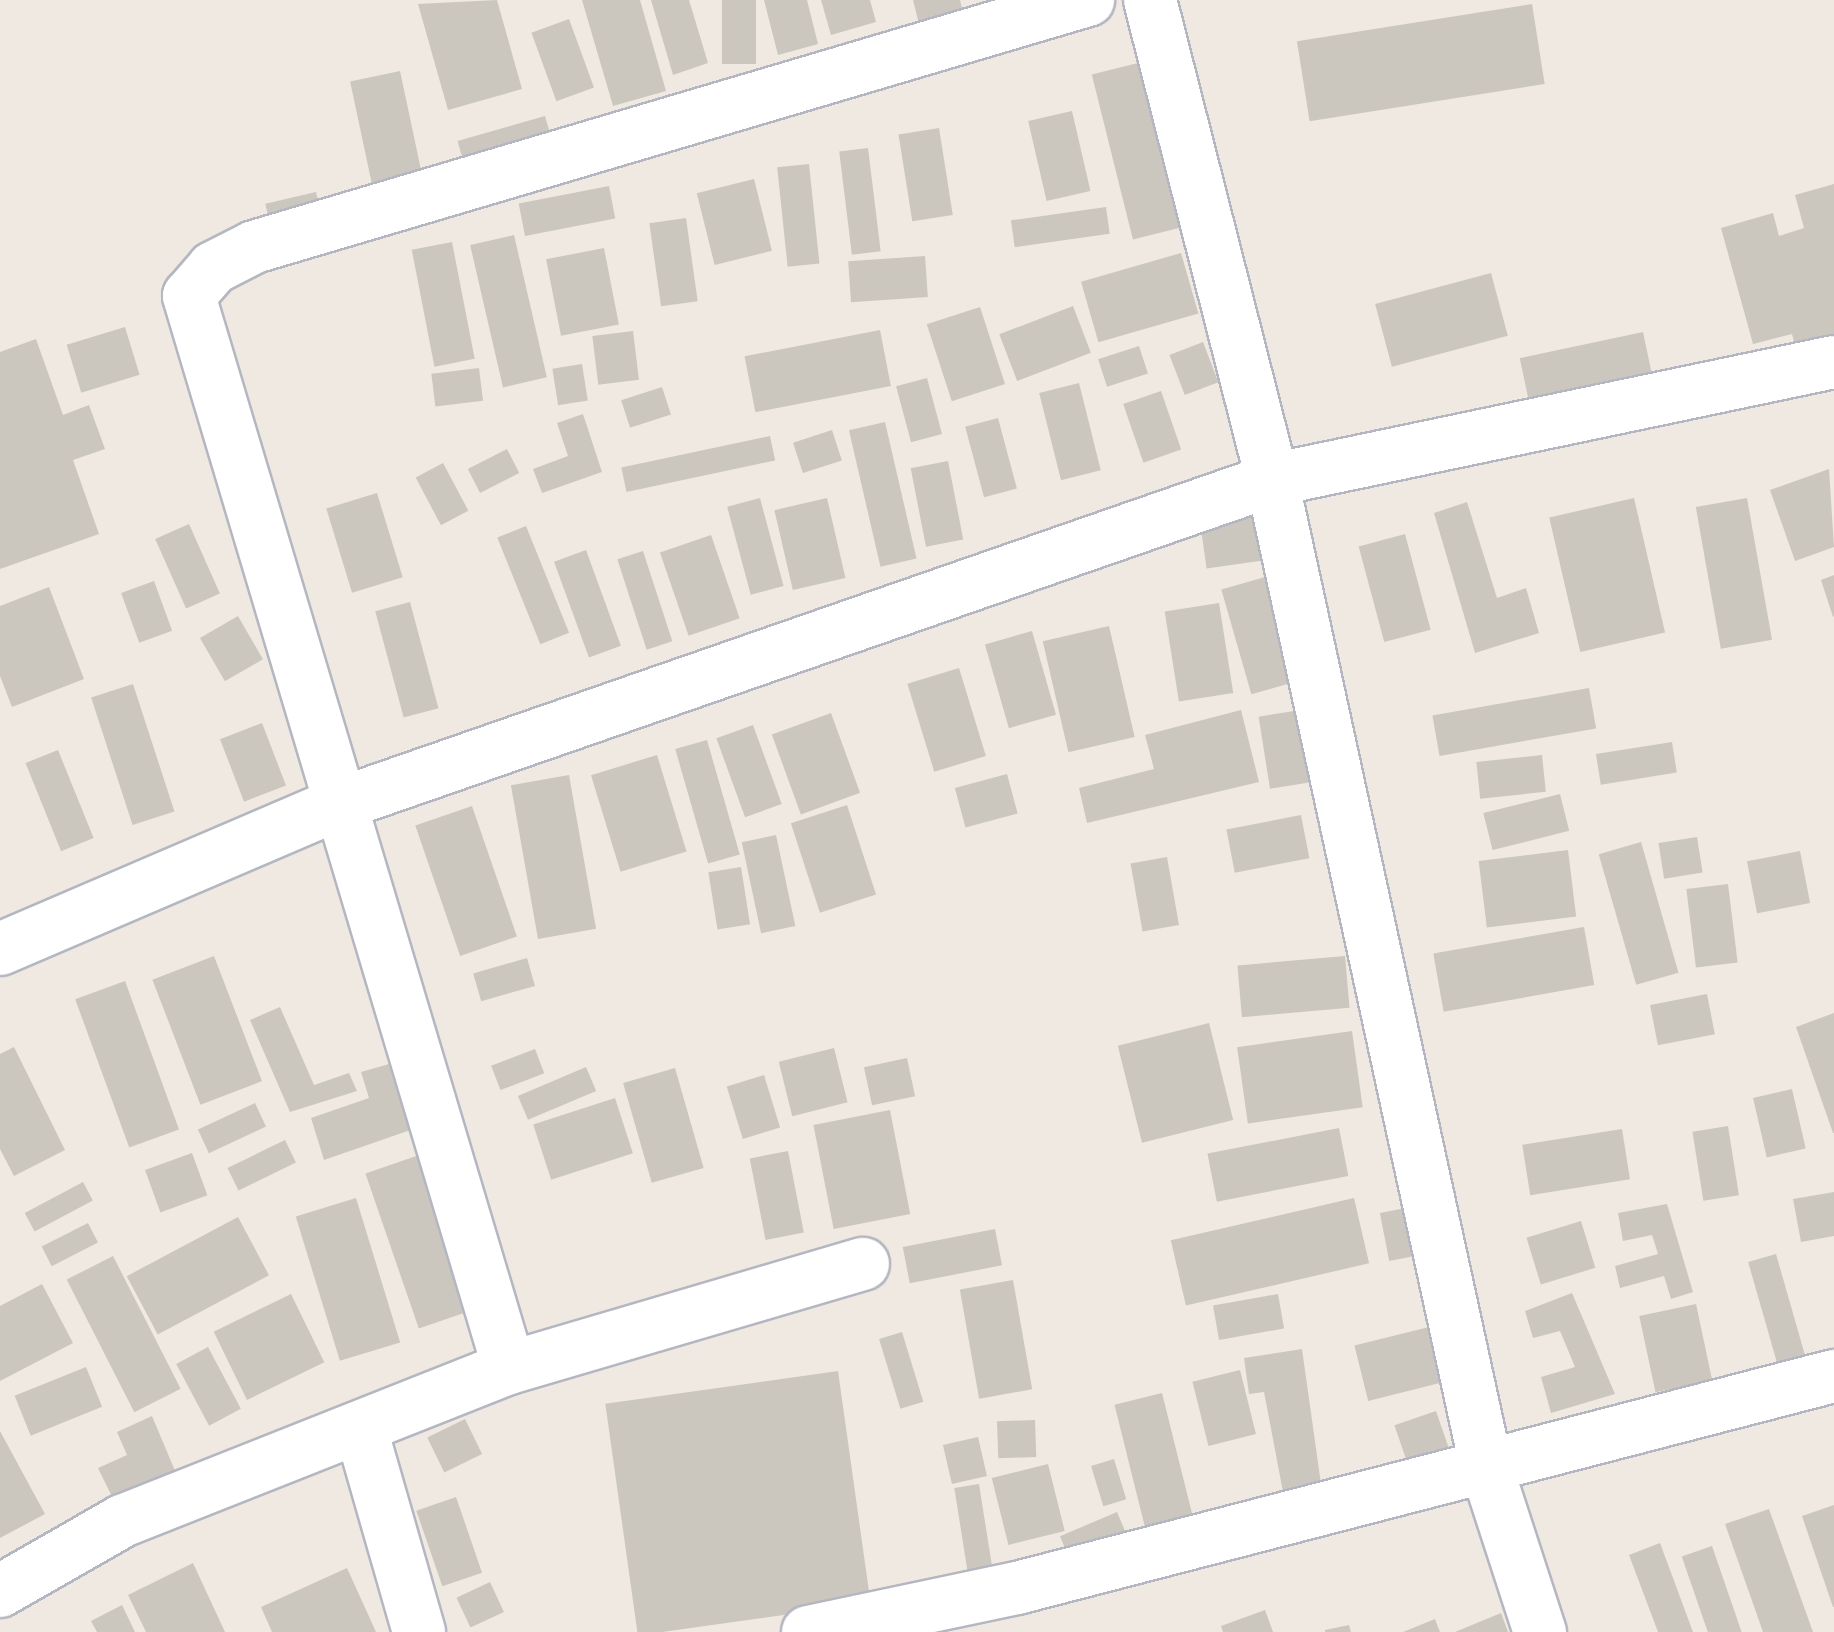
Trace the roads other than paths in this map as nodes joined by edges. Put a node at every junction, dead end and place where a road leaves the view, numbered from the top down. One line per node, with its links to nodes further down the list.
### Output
1 (1088, 0): 5 (street)
2 (1150, 0): 4 (street)
3 (1834, 362): 4 (street)
4 (1272, 480): 5 (street); 11 (street)
5 (334, 806): 6 (street); 8 (street)
6 (0, 949)
7 (864, 1264): 8 (street)
8 (509, 1368): 10 (street)
9 (1834, 1376): 11 (street)
10 (362, 1434): 12 (street); 13 (street)
11 (1486, 1466): 14 (street); 15 (street)
12 (0, 1590)
13 (420, 1632)
14 (808, 1632)
15 (1540, 1632)

